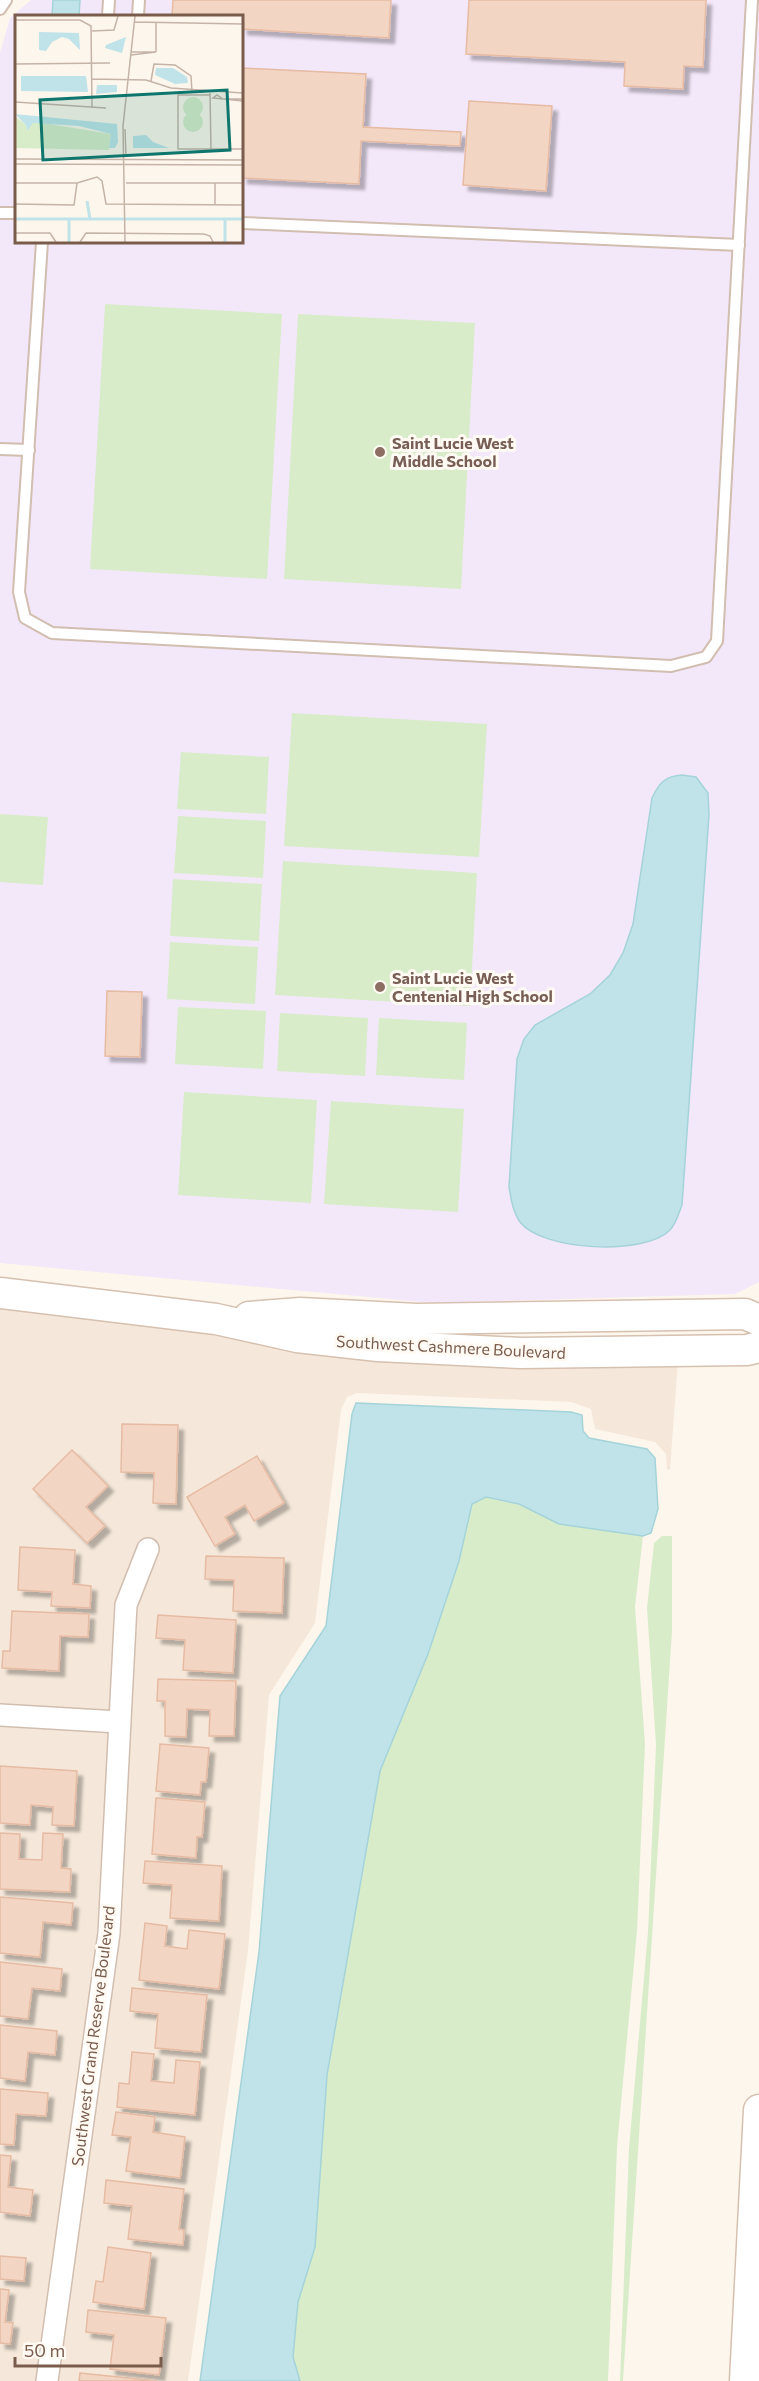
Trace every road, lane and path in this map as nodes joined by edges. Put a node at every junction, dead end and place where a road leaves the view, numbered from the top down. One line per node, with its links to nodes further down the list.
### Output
1 (6, 0): 5 (lane)
2 (109, 0): 6 (lane)
3 (139, 0): 7 (lane)
4 (752, 0): 10 (lane)
5 (0, 9)
6 (108, 15)
7 (138, 15)
8 (243, 223): 10 (lane)
9 (42, 243): 12 (lane)
10 (739, 245): 12 (lane)
11 (0, 449): 12 (lane)
12 (29, 450)
13 (0, 1293): 14 (street, Southwest Cashmere Boulevard)
14 (216, 1319): 15 (street, Southwest Cashmere Boulevard); 16 (street, Southwest Cashmere Boulevard)
15 (759, 1320)
16 (759, 1347)
17 (148, 1549): 19 (street, Southwest Grand Reserve Boulevard)
18 (0, 1715): 19 (street)
19 (119, 1722): 21 (street, Southwest Grand Reserve Boulevard)
20 (759, 2110): 22 (street)
21 (47, 2381)
22 (745, 2381)

